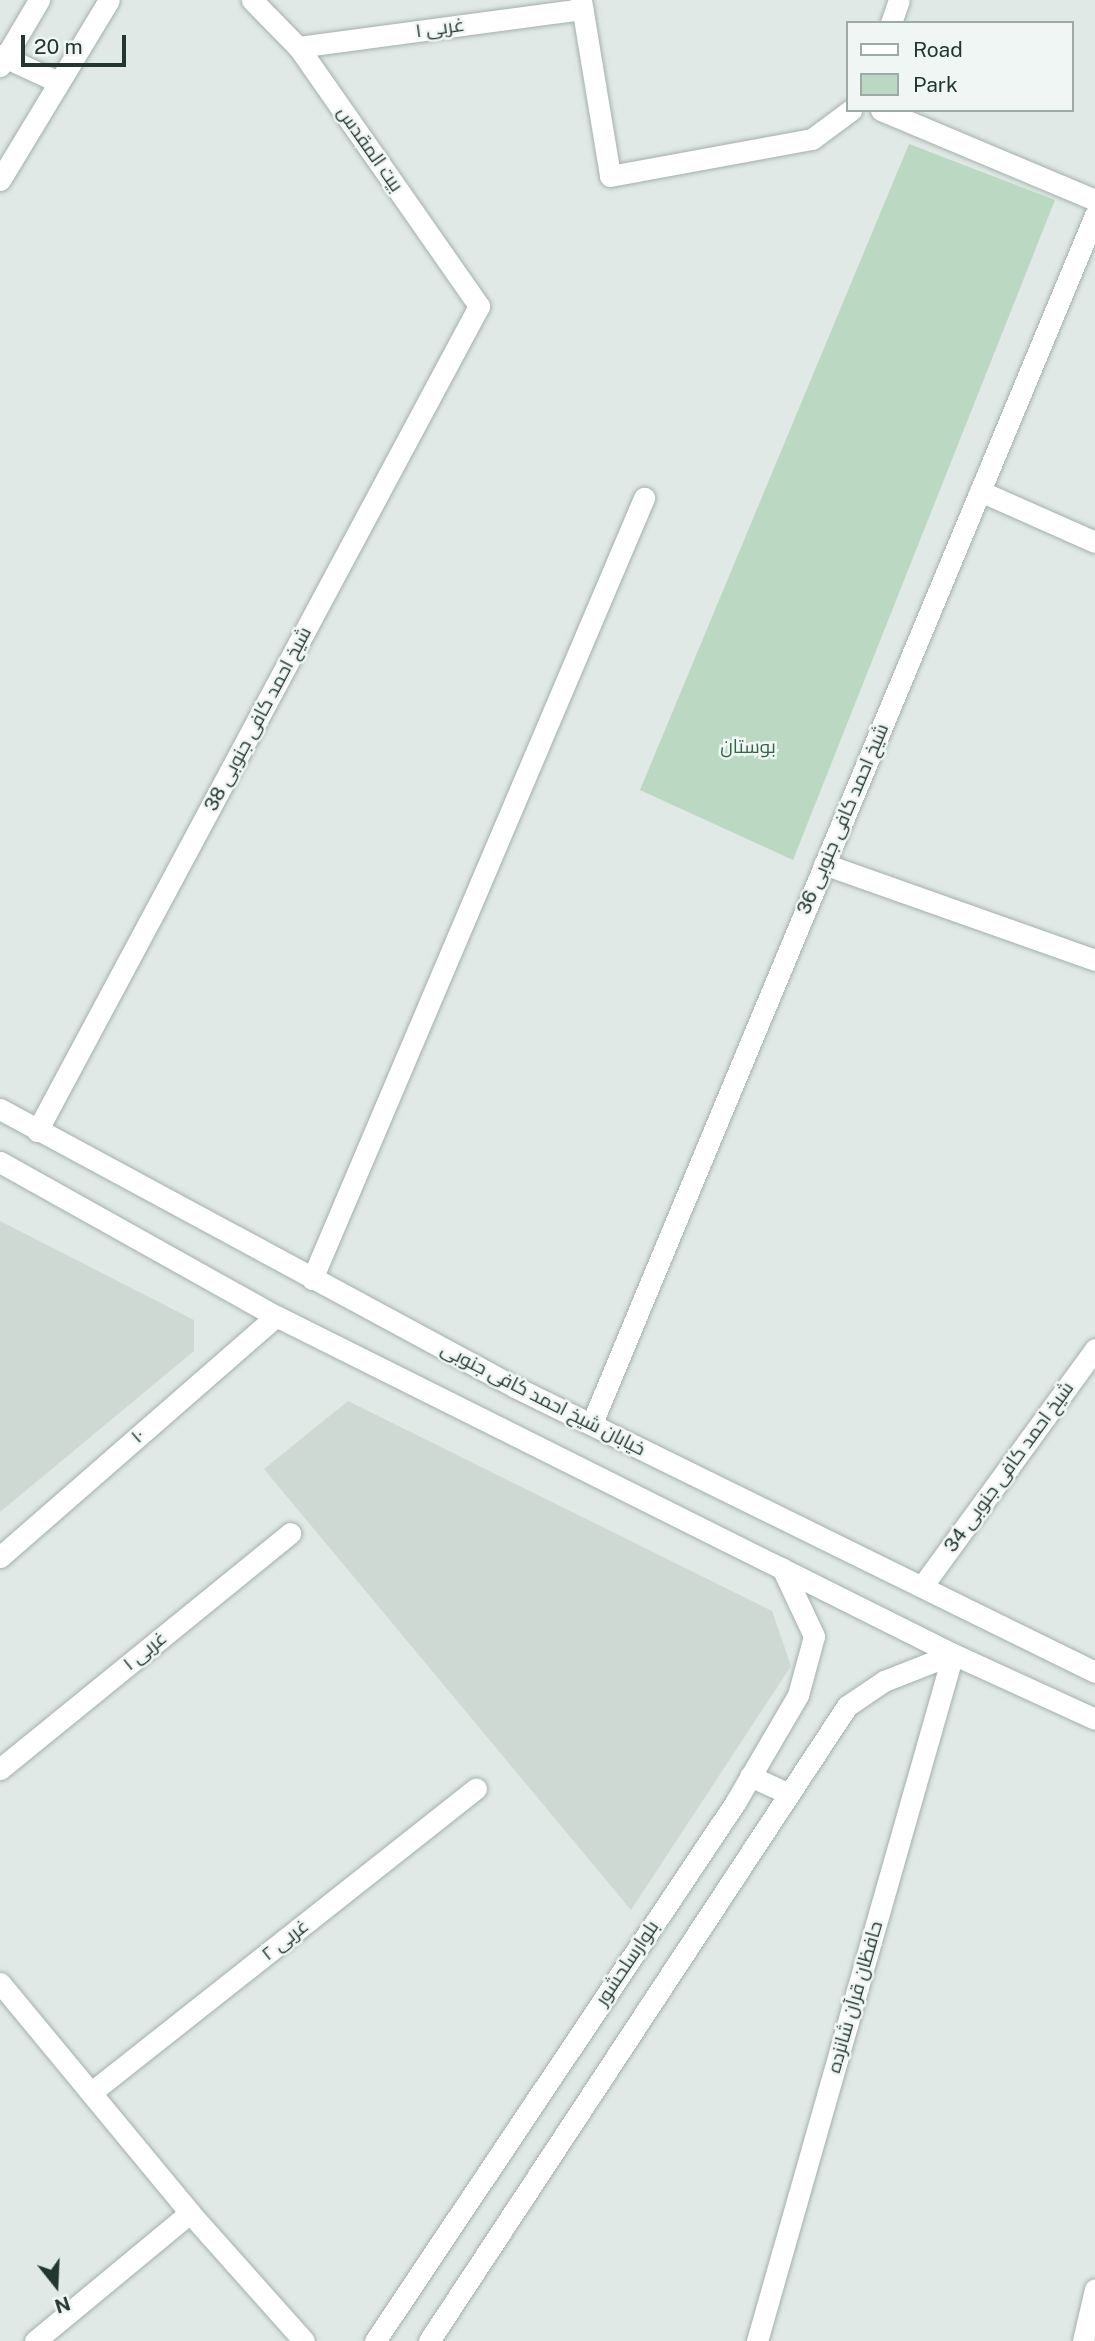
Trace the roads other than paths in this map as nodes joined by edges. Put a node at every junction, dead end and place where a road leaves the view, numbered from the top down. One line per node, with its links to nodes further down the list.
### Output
1 (38, 0): 8 (street)
2 (109, 0): 9 (street)
3 (252, 0): 7 (street, بیت المقدس)
4 (899, 0): 6 (street)
5 (582, 4): 7 (street, ۱ غربی); 10 (street)
6 (892, 21)
7 (298, 47): 15 (street, بیت المقدس)
8 (2, 59): 9 (street)
9 (58, 82): 12 (street)
10 (848, 112)
11 (885, 112): 13 (street)
12 (0, 180)
13 (1095, 200)
14 (1095, 215): 16 (street, شیخ احمد کافی جنوبی 36)
15 (479, 306): 22 (street, شیخ احمد کافی جنوبی 38)
16 (980, 491): 18 (street); 19 (street, شیخ احمد کافی جنوبی 36)
17 (644, 498): 24 (street)
18 (1095, 542)
19 (824, 864): 20 (street); 27 (street, شیخ احمد کافی جنوبی 36)
20 (1095, 960)
21 (0, 1108): 22 (street, خیابان شیخ احمد کافی جنوبی)
22 (37, 1131): 24 (street, خیابان شیخ احمد کافی جنوبی)
23 (0, 1162): 25 (street)
24 (312, 1279): 27 (street, خیابان شیخ احمد کافی جنوبی)
25 (275, 1316): 29 (street, ۱۰); 30 (street)
26 (1095, 1349): 31 (street, شیخ احمد کافی جنوبی 34)
27 (592, 1423): 31 (street, خیابان شیخ احمد کافی جنوبی)
28 (290, 1533): 35 (street, ۱ غربی)
29 (0, 1557)
30 (782, 1569): 32 (street); 36 (street, بلوارسلحشور)
31 (923, 1586): 33 (street, خیابان شیخ احمد کافی جنوبی)
32 (953, 1654): 34 (street); 38 (street); 47 (street, حافظان قرآن شانزده)
33 (1095, 1672)
34 (1095, 1719)
35 (0, 1769)
36 (750, 1776): 38 (street); 45 (street, بلوارسلحشور)
37 (476, 1788): 40 (street, ۲ غربی)
38 (789, 1794): 46 (street)
39 (0, 1983): 40 (street)
40 (93, 2091): 41 (street)
41 (190, 2213): 43 (street); 44 (street)
42 (1095, 2289): 48 (street)
43 (35, 2341)
44 (304, 2341)
45 (375, 2341)
46 (429, 2341)
47 (757, 2341)
48 (1083, 2341)

